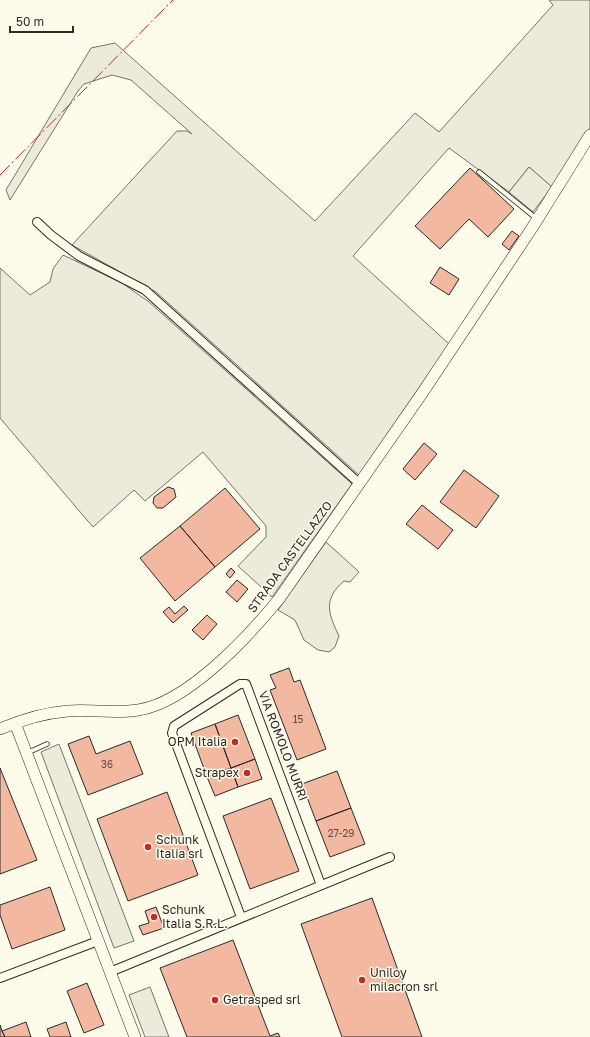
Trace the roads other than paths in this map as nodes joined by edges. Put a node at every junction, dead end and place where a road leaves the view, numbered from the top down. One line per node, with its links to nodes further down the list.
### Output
1 (590, 135): 3 (street, STRADA CASTELLAZZO)
2 (479, 172): 3 (lane)
3 (537, 220): 5 (street, STRADA CASTELLAZZO)
4 (37, 222): 5 (street)
5 (360, 484): 6 (street, STRADA CASTELLAZZO)
6 (15, 723): 7 (street, STRADA CASTELLAZZO); 9 (street)
7 (0, 729)
8 (48, 744): 9 (lane)
9 (26, 753): 13 (street)
10 (390, 857): 11 (street)
11 (321, 884): 12 (street); 12 (street, VIA ROMOLO MURRI)
12 (241, 917): 14 (street)
13 (98, 941): 14 (street); 15 (street)
14 (110, 972): 16 (street)
15 (0, 978)
16 (135, 1037)

